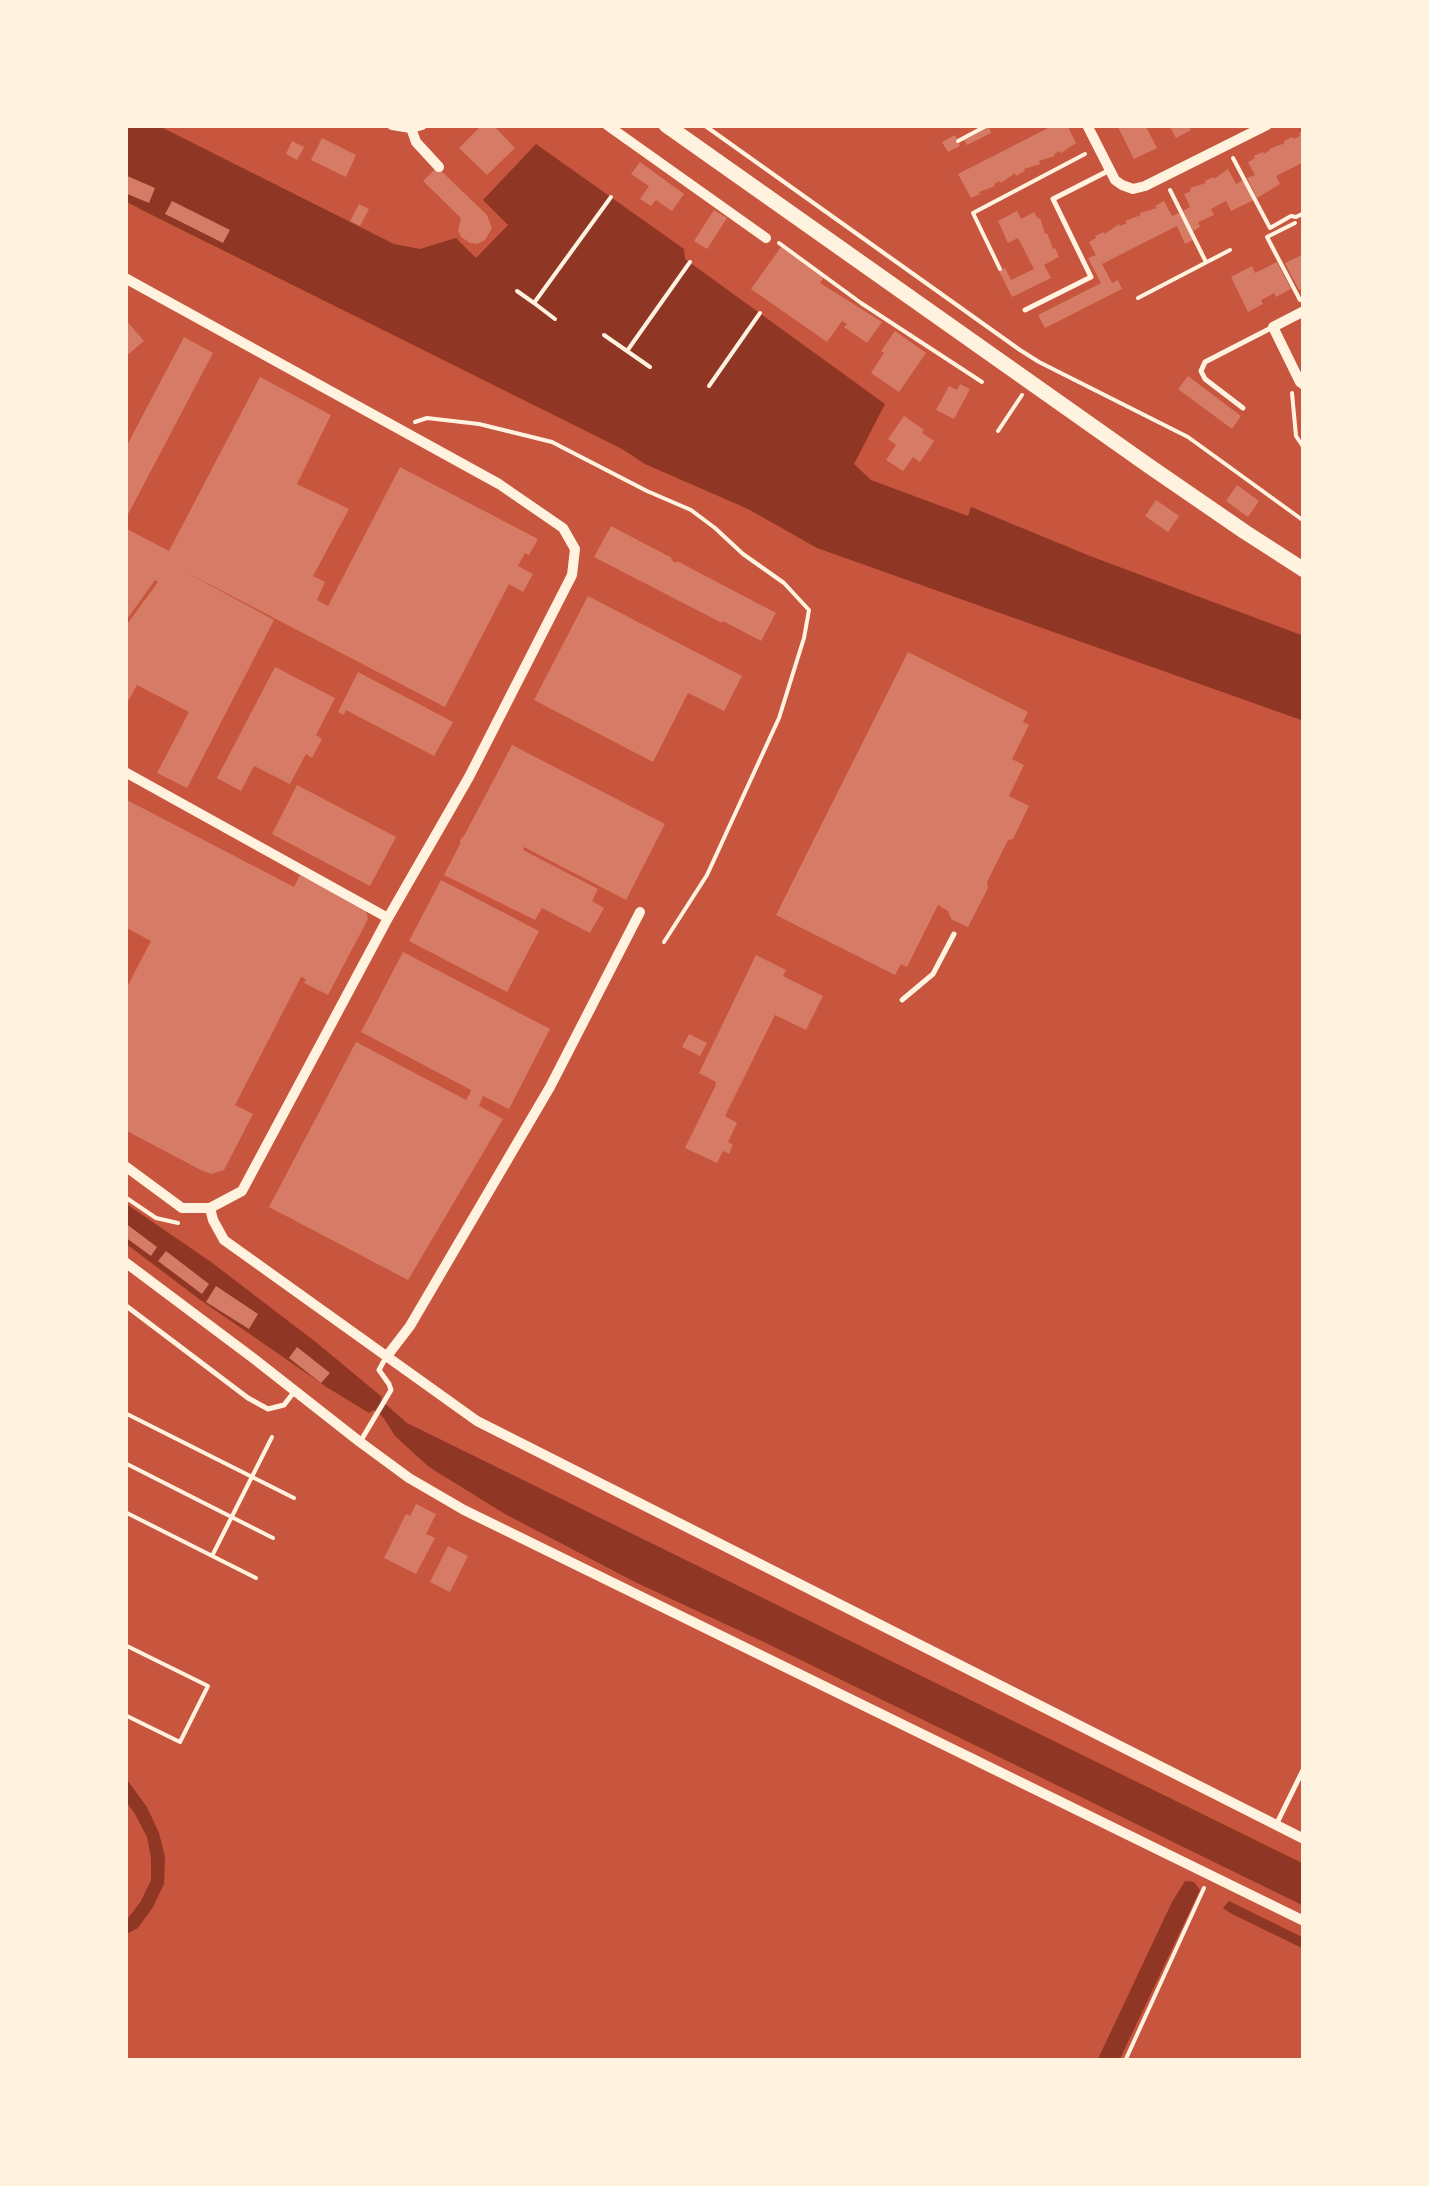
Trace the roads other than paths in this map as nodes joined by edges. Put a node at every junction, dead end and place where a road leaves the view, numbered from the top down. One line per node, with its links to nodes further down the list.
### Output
1 (393, 125): 6 (street)
2 (608, 125): 9 (street)
3 (666, 125): 16 (main road)
4 (1087, 125): 8 (street)
5 (1266, 125): 8 (street)
6 (417, 126): 7 (street)
7 (440, 167)
8 (1110, 170): 11 (lane)
9 (766, 238)
10 (125, 278): 19 (street)
11 (1025, 310)
12 (1304, 310): 13 (street)
13 (1273, 327): 14 (street); 15 (lane)
14 (1302, 384)
15 (1243, 408)
16 (1304, 570)
17 (125, 772): 19 (street)
18 (640, 912): 26 (street)
19 (388, 918): 23 (street)
20 (954, 934): 21 (lane)
21 (902, 1000)
22 (125, 1166): 23 (street)
23 (210, 1208): 26 (street)
24 (125, 1262): 27 (street)
25 (125, 1305): 27 (lane)
26 (386, 1356): 28 (lane); 30 (street)
27 (296, 1390): 28 (street)
28 (360, 1442): 32 (street)
29 (1304, 1768): 30 (lane)
30 (1275, 1825): 31 (street)
31 (1304, 1840)
32 (1304, 1921)

